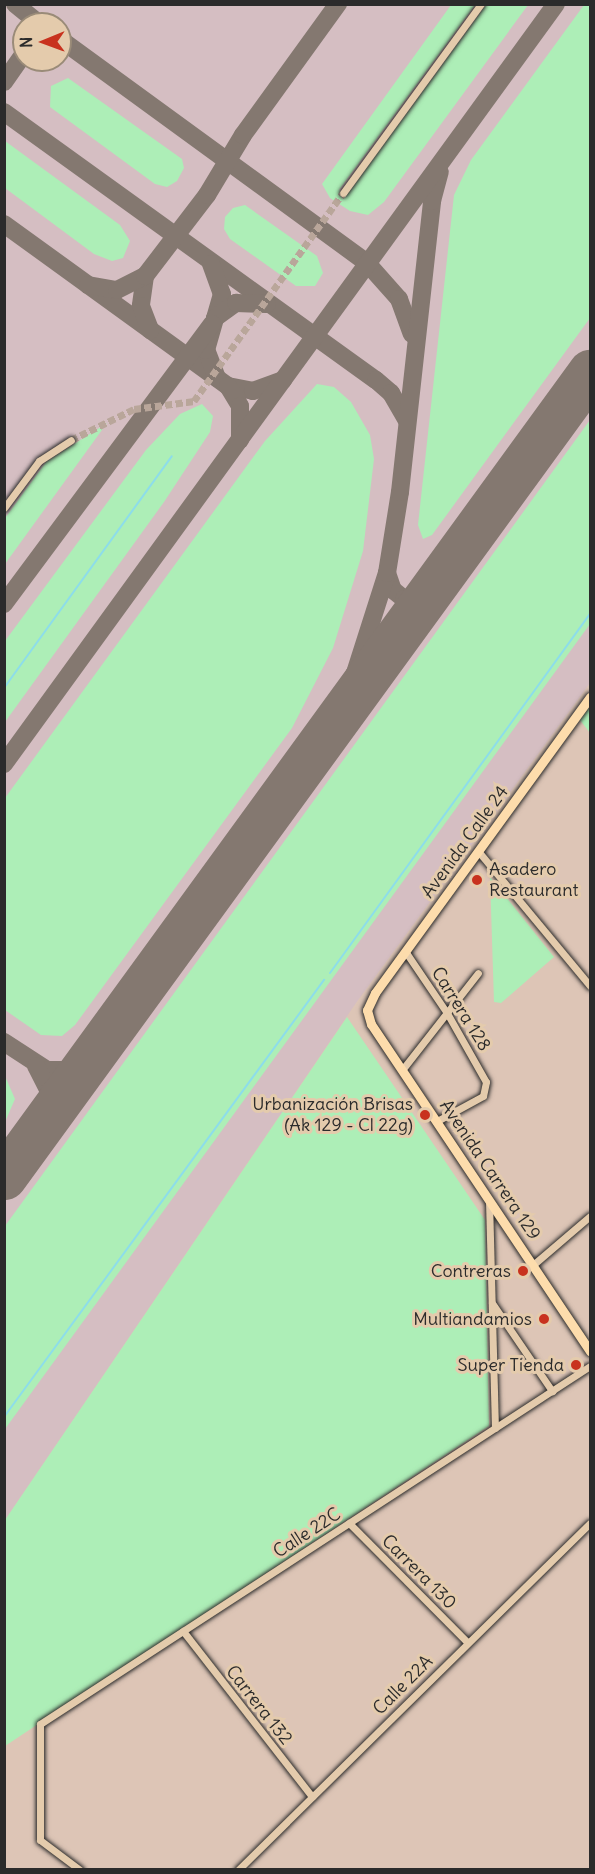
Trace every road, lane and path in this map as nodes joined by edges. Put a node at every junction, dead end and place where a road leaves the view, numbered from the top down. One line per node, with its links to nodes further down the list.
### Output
1 (481, 4): 2 (street)
2 (343, 193)
3 (71, 440): 4 (street)
4 (4, 508)
5 (591, 697): 6 (main road, Avenida Calle 24)
6 (478, 851): 7 (main road, Avenida Calle 24); 9 (street)
7 (405, 951): 10 (main road, Avenida Calle 24); 11 (street, Carrera 128)
8 (478, 973): 11 (street)
9 (591, 986)
10 (367, 1006): 12 (main road, Avenida Carrera 129)
11 (447, 1013): 12 (street); 13 (street, Carrera 128)
12 (402, 1070): 13 (main road, Avenida Carrera 129)
13 (436, 1121): 14 (main road, Avenida Carrera 129)
14 (489, 1198): 16 (main road, Avenida Carrera 129); 17 (street)
15 (591, 1216): 16 (street)
16 (534, 1264): 18 (main road, Avenida Carrera 129)
17 (492, 1303): 20 (street); 21 (street)
18 (591, 1351)
19 (591, 1366): 20 (street, Calle 22C)
20 (552, 1391): 21 (street, Calle 22C)
21 (495, 1428): 22 (street, Calle 22C)
22 (349, 1523): 24 (street, Calle 22C); 25 (street, Carrera 130)
23 (591, 1523): 25 (street, Calle 22A)
24 (183, 1631): 26 (street, Carrera 132); 27 (street, Calle 22C)
25 (467, 1642): 26 (street, Calle 22A)
26 (312, 1797): 28 (street, Calle 22A)
27 (80, 1869)
28 (238, 1869)

